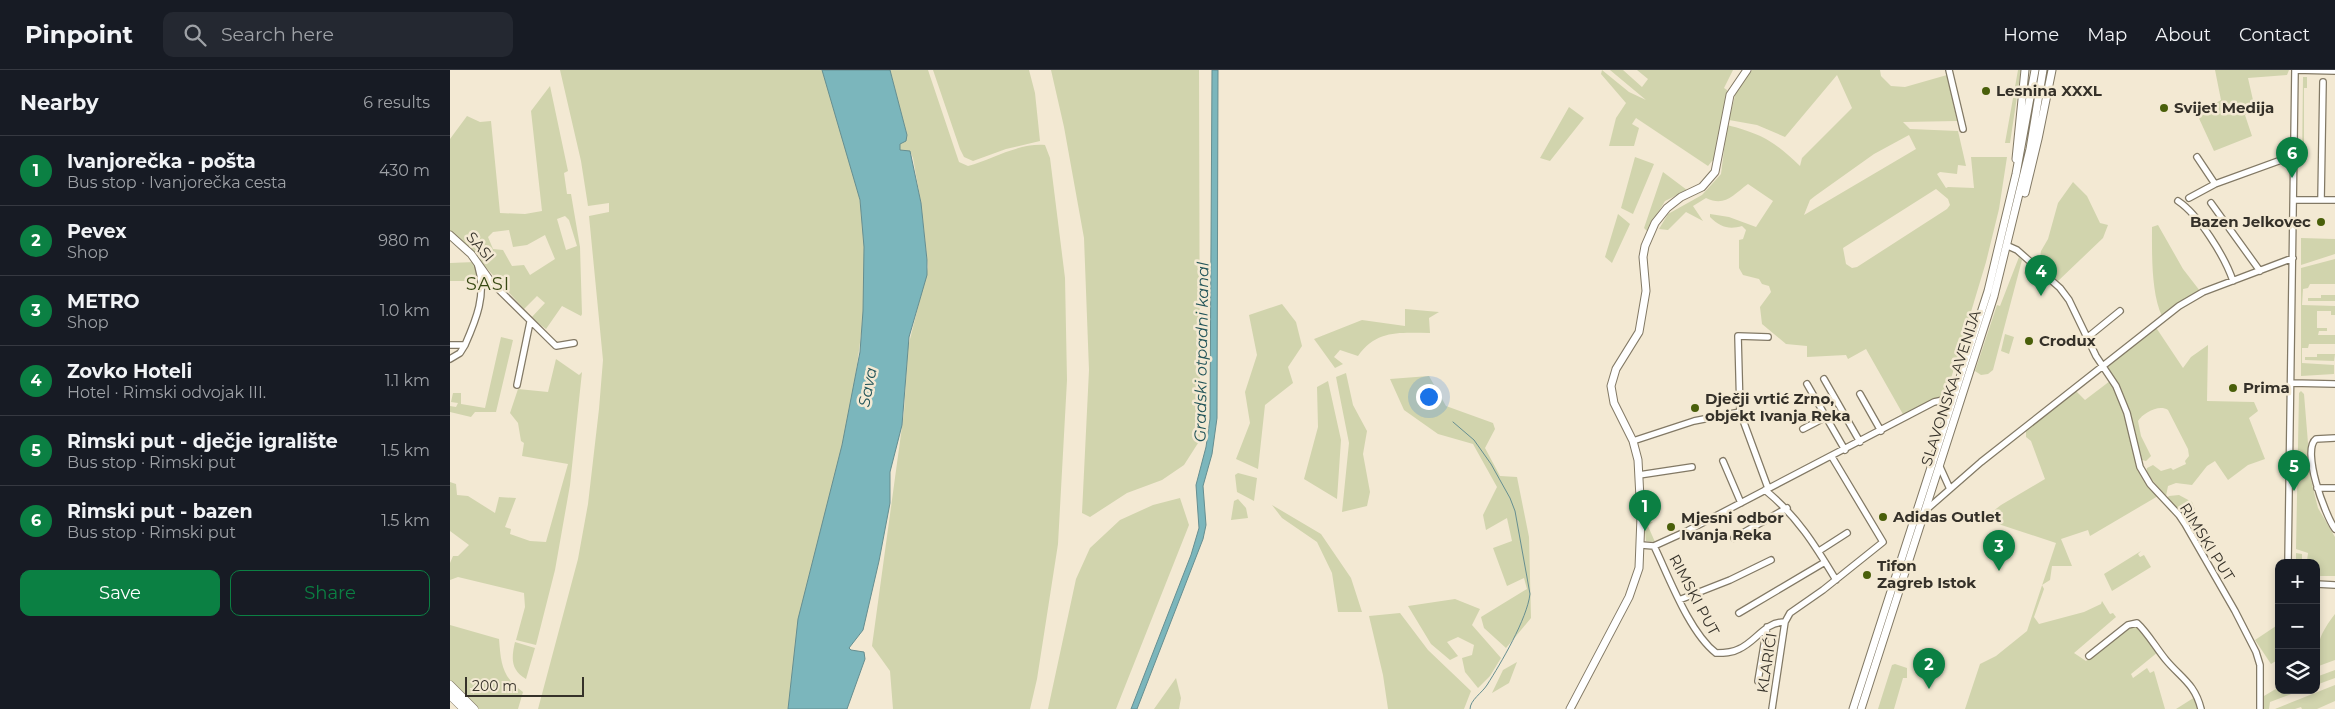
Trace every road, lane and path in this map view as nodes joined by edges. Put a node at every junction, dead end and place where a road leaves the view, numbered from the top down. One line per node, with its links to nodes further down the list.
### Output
1 (1747, 70): 53 (main road)
2 (1949, 70): 10 (street)
3 (2025, 70): 13 (main road)
4 (2035, 70): 13 (main road, SLAVONSKA AVENIJA)
5 (2043, 70): 21 (main road, SLAVONSKA AVENIJA)
6 (2052, 70): 21 (main road)
7 (2295, 70): 8 (street); 11 (street)
8 (2335, 70)
9 (2323, 82): 17 (street)
10 (1963, 129)
11 (2295, 155): 14 (street); 16 (street)
12 (2197, 157): 14 (street)
13 (2016, 174): 44 (main road, SLAVONSKA AVENIJA)
14 (2215, 184): 15 (street)
15 (2189, 198)
16 (2294, 200): 17 (street); 24 (street)
17 (2321, 200): 18 (street)
18 (2335, 200)
19 (2178, 201): 27 (street)
20 (2211, 202): 26 (street)
21 (2015, 216): 23 (main road, SLAVONSKA AVENIJA)
22 (450, 235): 25 (main road, SASI)
23 (2008, 246): 33 (street, RIMSKI PUT); 59 (main road, SLAVONSKA AVENIJA)
24 (2293, 258): 26 (street); 41 (street)
25 (477, 262): 28 (main road, SASI); 29 (street)
26 (2260, 271): 27 (street)
27 (2233, 281): 38 (street)
28 (491, 282): 29 (street); 31 (street, SASI)
29 (482, 284): 36 (street)
30 (2120, 311): 33 (street)
31 (530, 322): 34 (street, SASI); 43 (street)
32 (1768, 337): 47 (street)
33 (2088, 337): 38 (street, RIMSKI PUT)
34 (574, 343)
35 (450, 345): 36 (street)
36 (465, 345): 37 (street)
37 (450, 359)
38 (2104, 366): 64 (street); 95 (street, RIMSKI PUT)
39 (1824, 379): 54 (street)
40 (1806, 384): 48 (street)
41 (2291, 384): 42 (street); 74 (street)
42 (2335, 384)
43 (517, 385)
44 (1956, 392): 46 (street); 49 (main road, SLAVONSKA AVENIJA)
45 (1860, 394): 51 (street)
46 (1942, 402): 49 (street); 51 (street)
47 (1740, 412): 53 (street); 63 (street)
48 (1826, 416): 50 (street); 55 (street)
49 (1946, 423): 92 (main road, SLAVONSKA AVENIJA)
50 (1803, 429)
51 (1881, 431): 54 (street)
52 (2335, 438): 61 (street)
53 (1633, 441): 60 (main road)
54 (1860, 442): 55 (street)
55 (1845, 450): 56 (street)
56 (1832, 457): 63 (street); 77 (street, RIMSKI PUT)
57 (1723, 461): 65 (street)
58 (1692, 467): 60 (street)
59 (1940, 467): 64 (street); 67 (main road, SLAVONSKA AVENIJA)
60 (1639, 475): 71 (main road)
61 (2317, 488): 62 (street); 68 (street)
62 (2335, 488)
63 (1767, 489): 65 (street); 66 (street)
64 (1950, 489): 67 (street)
65 (1741, 503): 72 (street)
66 (1787, 508): 70 (street); 73 (street)
67 (1926, 510): 93 (main road, SLAVONSKA AVENIJA)
68 (2335, 528)
69 (1846, 533): 73 (street)
70 (1734, 538)
71 (1641, 545): 72 (street); 90 (main road)
72 (1654, 546): 80 (street, RIMSKI PUT)
73 (1818, 551): 76 (street)
74 (2288, 559)
75 (1771, 560): 80 (street)
76 (1825, 562): 77 (street); 81 (street)
77 (1836, 580): 82 (street, RIMSKI PUT)
78 (2320, 584): 79 (street)
79 (2335, 585)
80 (1679, 600): 83 (street, RIMSKI PUT)
81 (1738, 612)
82 (1785, 622): 83 (street, RIMSKI PUT); 91 (street, KLARIĆI)
83 (1767, 627): 85 (street)
84 (2089, 656): 94 (street)
85 (1758, 681)
86 (450, 685): 89 (highway)
87 (450, 695): 88 (highway)
88 (464, 709)
89 (474, 709)
90 (1570, 709)
91 (1772, 709)
92 (1853, 709)
93 (1861, 709)
94 (2202, 709)
95 (2260, 709)

